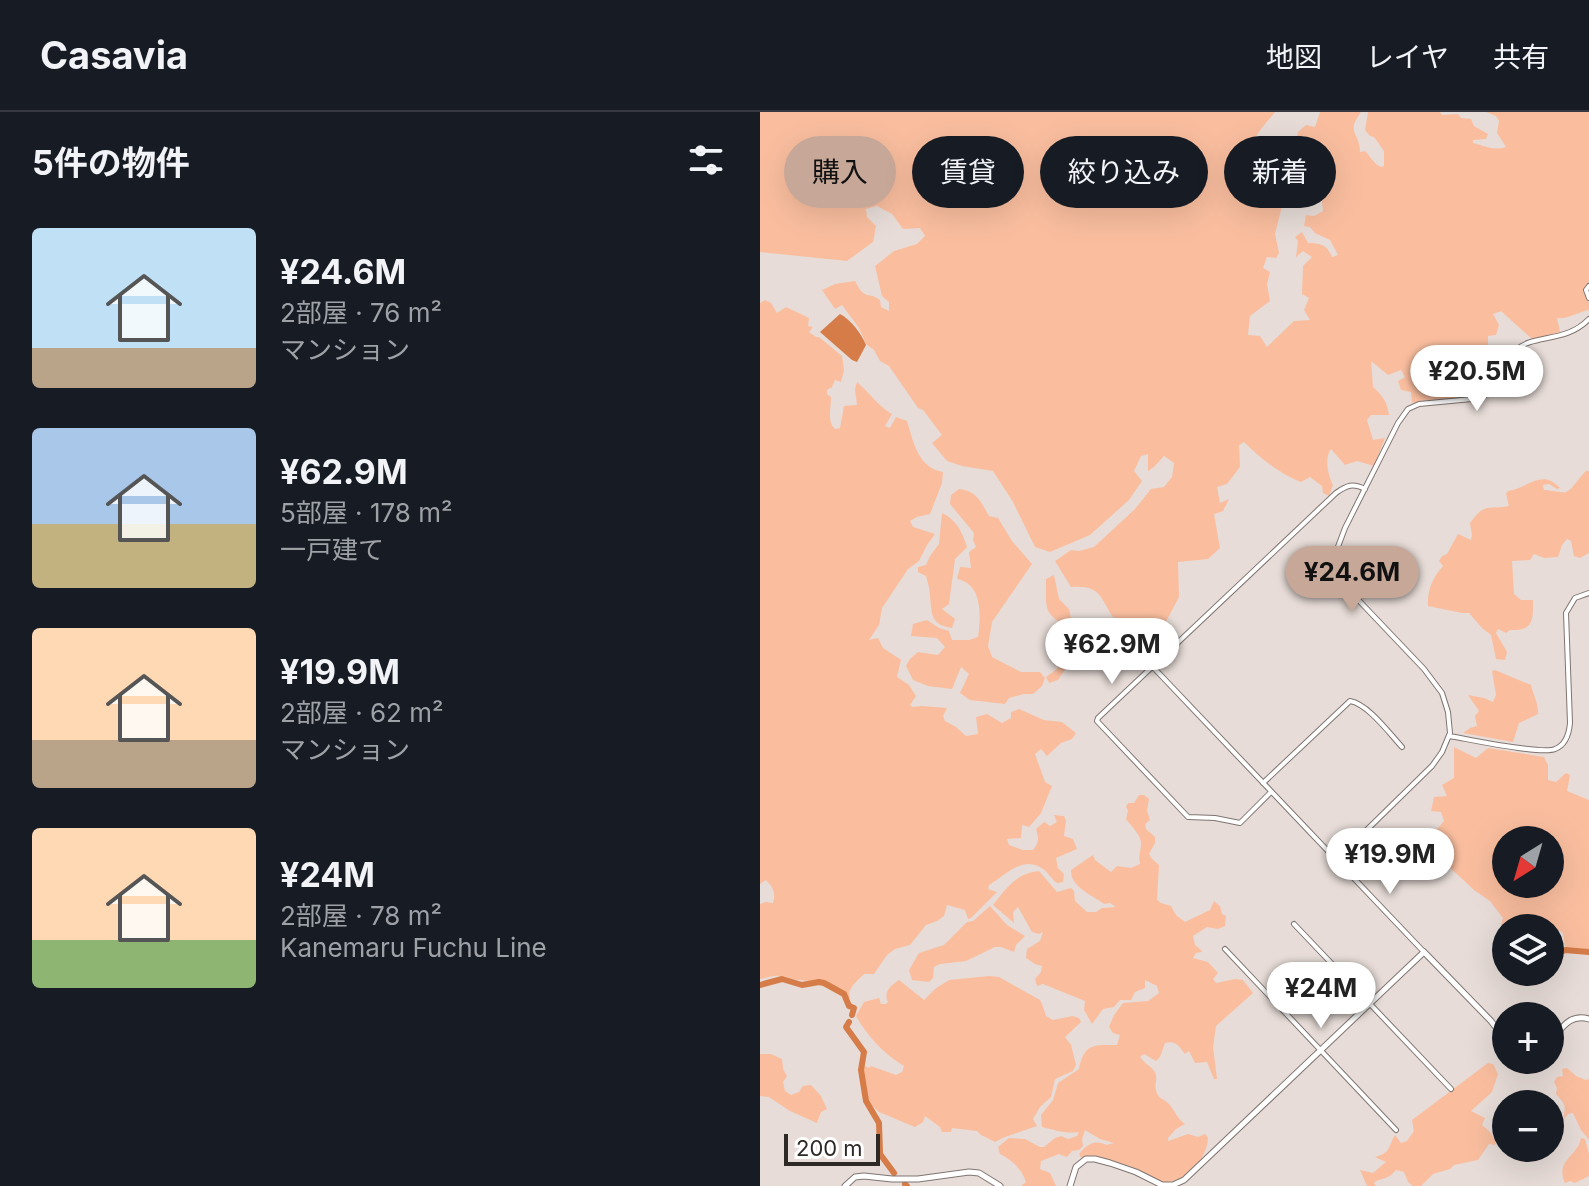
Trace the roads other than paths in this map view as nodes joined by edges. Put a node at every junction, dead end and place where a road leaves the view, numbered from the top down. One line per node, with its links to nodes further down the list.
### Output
1 (1589, 286): 2 (street)
2 (1589, 298)
3 (1589, 319): 4 (street)
4 (1365, 489): 6 (street); 7 (street)
5 (1589, 593): 7 (street)
6 (1152, 666): 9 (street); 10 (street)
7 (1449, 736): 11 (street)
8 (1402, 747): 9 (street)
9 (1263, 783): 10 (street)
10 (1271, 792): 11 (street)
11 (1337, 859): 14 (street)
12 (1294, 924): 15 (street)
13 (1225, 949): 19 (street)
14 (1424, 952): 15 (main road); 17 (main road)
15 (1370, 1003): 19 (main road); 20 (street)
16 (1589, 1019): 18 (main road)
17 (1492, 1022)
18 (1564, 1026)
19 (1321, 1050): 21 (street); 24 (main road)
20 (1451, 1089)
21 (1396, 1130)
22 (845, 1186): 23 (main road)
23 (1000, 1186)
24 (1070, 1186)

